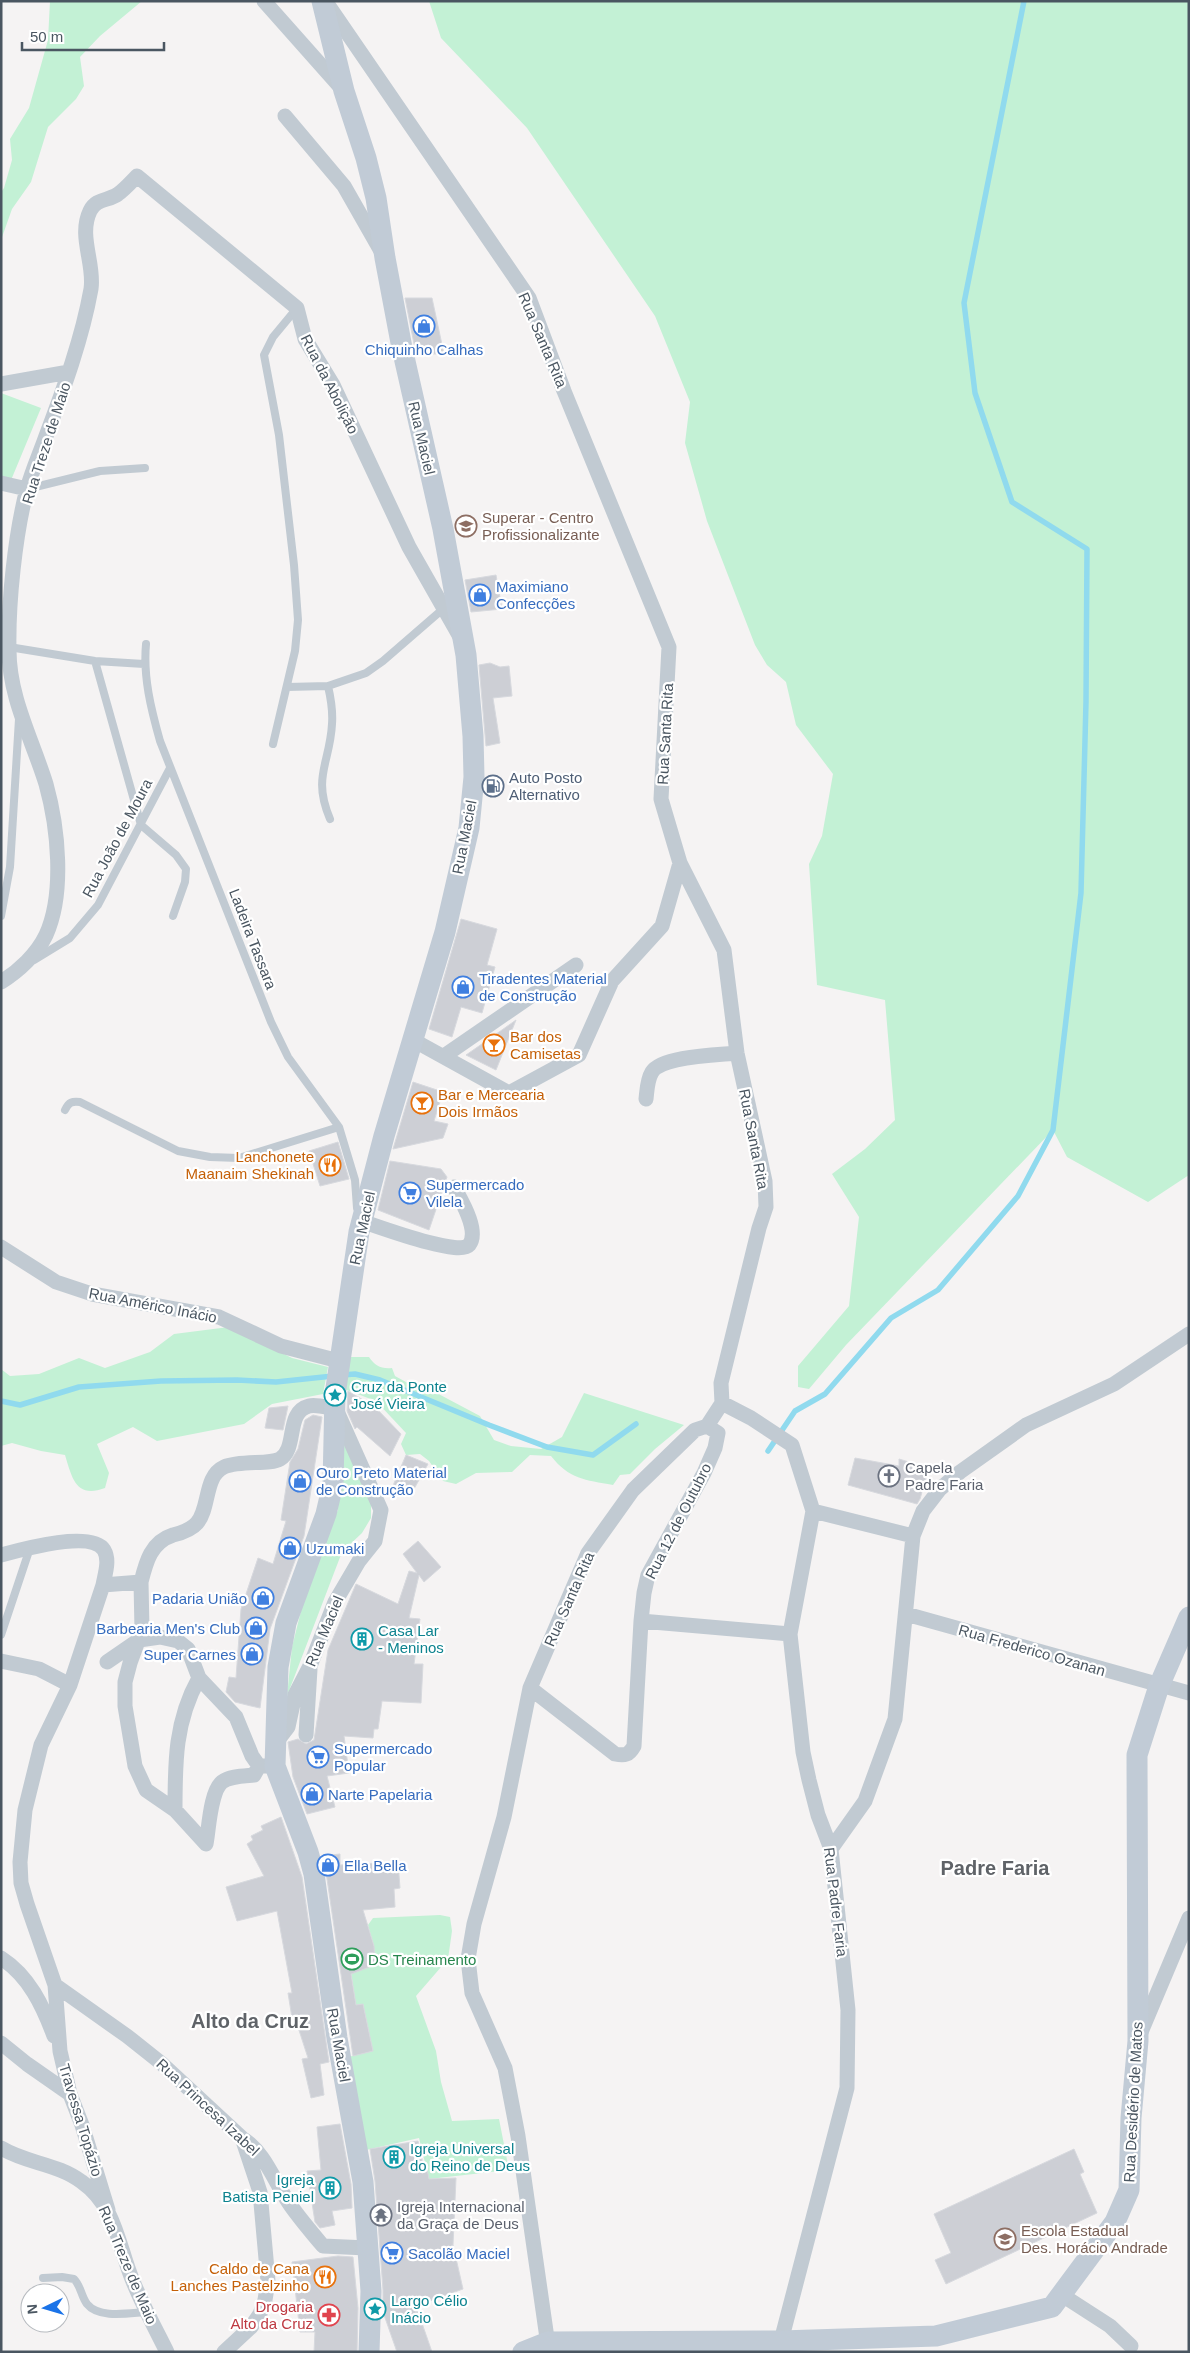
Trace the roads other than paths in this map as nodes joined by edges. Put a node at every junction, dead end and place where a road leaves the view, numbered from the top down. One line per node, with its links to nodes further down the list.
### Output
1 (264, 1): 3 (street)
2 (324, 1): 3 (main road, Rua Maciel); 26 (street, Rua Santa Rita)
3 (344, 91): 5 (main road, Rua Maciel)
4 (285, 116): 5 (street, Rua Maciel)
5 (385, 258): 13 (main road, Rua Maciel)
6 (298, 308): 7 (street, Rua Treze de Maio); 12 (street, Rua da Abolição); 19 (lane)
7 (69, 372): 8 (street); 11 (street, Rua Treze de Maio)
8 (1, 384)
9 (144, 468): 11 (lane)
10 (1, 483): 11 (street)
11 (27, 489): 15 (street, Rua Treze de Maio)
12 (443, 609): 13 (street, Rua da Abolição); 18 (lane)
13 (464, 642): 32 (main road, Rua Maciel)
14 (146, 644): 17 (lane, Ladeira Tassara)
15 (8, 647): 16 (lane); 20 (street, Rua Treze de Maio)
16 (95, 661): 17 (lane); 25 (lane)
17 (144, 664): 23 (lane, Ladeira Tassara)
18 (328, 686): 19 (lane); 24 (lane)
19 (287, 687): 22 (lane)
20 (7, 688): 21 (street, Rua Treze de Maio)
21 (19, 710): 27 (lane); 30 (street, Rua Treze de Maio)
22 (273, 744)
23 (170, 768): 25 (lane, Rua João de Moura); 37 (lane, Ladeira Tassara)
24 (330, 818)
25 (141, 825): 28 (lane); 30 (lane, Rua João de Moura)
26 (680, 864): 33 (street, Rua Santa Rita); 34 (street)
27 (1, 916)
28 (173, 916)
29 (576, 965): 34 (street)
30 (15, 973): 31 (street, Rua Treze de Maio)
31 (1, 982)
32 (413, 1040): 34 (street); 39 (main road, Rua Maciel)
33 (737, 1053): 35 (street); 44 (street, Rua Santa Rita)
34 (444, 1056)
35 (646, 1099)
36 (65, 1110): 37 (lane)
37 (339, 1127): 39 (lane, Ladeira Tassara)
38 (454, 1187): 39 (street)
39 (360, 1226): 42 (main road, Rua Maciel)
40 (1, 1247): 42 (street, Rua Américo Inácio)
41 (1189, 1334): 47 (street)
42 (338, 1366): 43 (main road, Rua Maciel)
43 (335, 1402): 50 (street); 60 (street, Rua Maciel); 67 (main road, Rua Maciel)
44 (722, 1403): 45 (street, Rua Santa Rita); 46 (street, Rua Padre Faria)
45 (708, 1426): 54 (street, Rua 12 de Outubro); 64 (street, Rua Santa Rita)
46 (813, 1510): 47 (street); 55 (street, Rua Padre Faria)
47 (913, 1536): 52 (street)
48 (30, 1548): 49 (street); 51 (street, Travessa Topázio); 56 (lane)
49 (1, 1555)
50 (141, 1582): 51 (street); 57 (street)
51 (103, 1584): 62 (street, Travessa Topázio)
52 (906, 1614): 63 (street, Rua Frederico Ozanan); 70 (street)
53 (1189, 1618): 63 (main road, Rua Desidério de Matos)
54 (641, 1621): 55 (street); 64 (street)
55 (790, 1634): 70 (street, Rua Padre Faria)
56 (1, 1635)
57 (139, 1640): 59 (street); 61 (street); 69 (street)
58 (1, 1661): 62 (street)
59 (107, 1662)
60 (310, 1666): 66 (street); 67 (street, Rua Maciel)
61 (199, 1678): 68 (street); 69 (street)
62 (70, 1685): 73 (street, Travessa Topázio)
63 (1159, 1686): 65 (street, Rua Frederico Ozanan); 74 (main road, Rua Desidério de Matos)
64 (530, 1688): 87 (street, Rua Santa Rita)
65 (1189, 1694)
66 (306, 1735)
67 (274, 1744): 68 (main road, Rua Maciel)
68 (267, 1766): 69 (street); 81 (main road, Rua Maciel)
69 (175, 1810)
70 (831, 1850): 85 (street, Rua Padre Faria)
71 (1189, 1918): 74 (street)
72 (1, 1958): 76 (street)
73 (55, 1986): 76 (street, Travessa Topázio); 78 (street, Rua Princesa Izabel)
74 (1138, 2041): 83 (main road, Rua Desidério de Matos)
75 (1, 2043): 77 (street)
76 (60, 2051): 77 (street, Travessa Topázio)
77 (70, 2094): 80 (street, Travessa Topázio)
78 (242, 2138): 81 (street, Rua Princesa Izabel); 89 (street)
79 (1, 2148): 80 (street, Rua Treze de Maio)
80 (108, 2210): 84 (street, Rua Treze de Maio)
81 (367, 2248): 90 (main road, Rua Maciel)
82 (43, 2278): 84 (lane)
83 (1062, 2295): 85 (main road, Rua Desidério de Matos); 86 (street)
84 (147, 2312): 88 (street, Rua Treze de Maio)
85 (781, 2346): 87 (main road, Rua Desidério de Matos)
86 (1132, 2346)
87 (548, 2347): 91 (main road, Rua Desidério de Matos)
88 (167, 2352)
89 (224, 2352)
90 (369, 2352)
91 (523, 2352)

